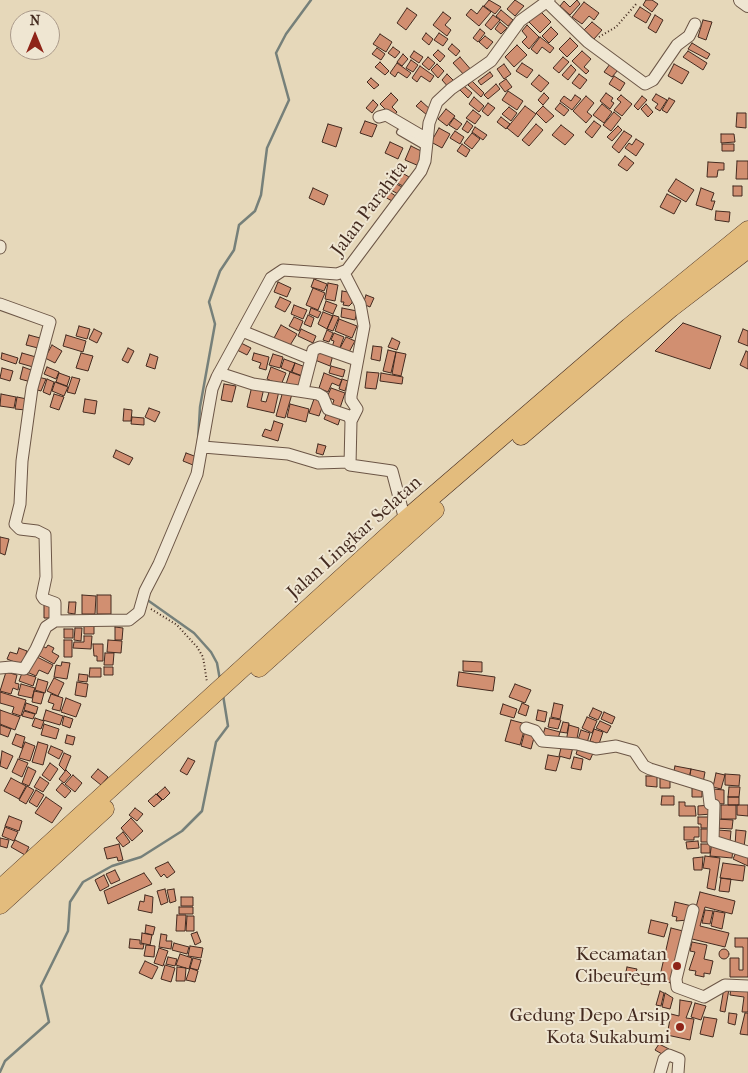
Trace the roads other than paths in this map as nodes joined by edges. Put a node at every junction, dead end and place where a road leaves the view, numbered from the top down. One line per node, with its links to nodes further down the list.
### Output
1 (740, 0): 3 (street)
2 (548, 1): 4 (street); 7 (street, Jalan Parahita)
3 (748, 6)
4 (695, 24)
5 (379, 117): 7 (street)
6 (400, 132): 7 (lane)
7 (427, 143): 10 (street, Jalan Parahita)
8 (748, 230): 20 (main road, Jalan Lingkar Selatan)
9 (748, 249): 20 (main road, Jalan Lingkar Selatan)
10 (344, 273): 12 (street, Jalan Parahita); 14 (street)
11 (0, 304): 21 (street)
12 (242, 331): 13 (street); 15 (street, Jalan Parahita)
13 (311, 359): 14 (street); 16 (street)
14 (357, 360): 17 (street)
15 (218, 373): 16 (street); 18 (street, Jalan Parahita)
16 (303, 390): 17 (street)
17 (351, 421): 19 (street)
18 (203, 447): 19 (street); 21 (street, Jalan Parahita)
19 (349, 462): 20 (street)
20 (409, 525): 25 (main road, Jalan Lingkar Selatan); 26 (main road, Jalan Lingkar Selatan)
21 (55, 621): 22 (street)
22 (0, 668)
23 (526, 728): 24 (street)
24 (748, 852)
25 (2, 886)
26 (0, 905)
27 (693, 910): 28 (street)
28 (748, 986)
29 (660, 1073): 30 (street)
30 (678, 1073)

